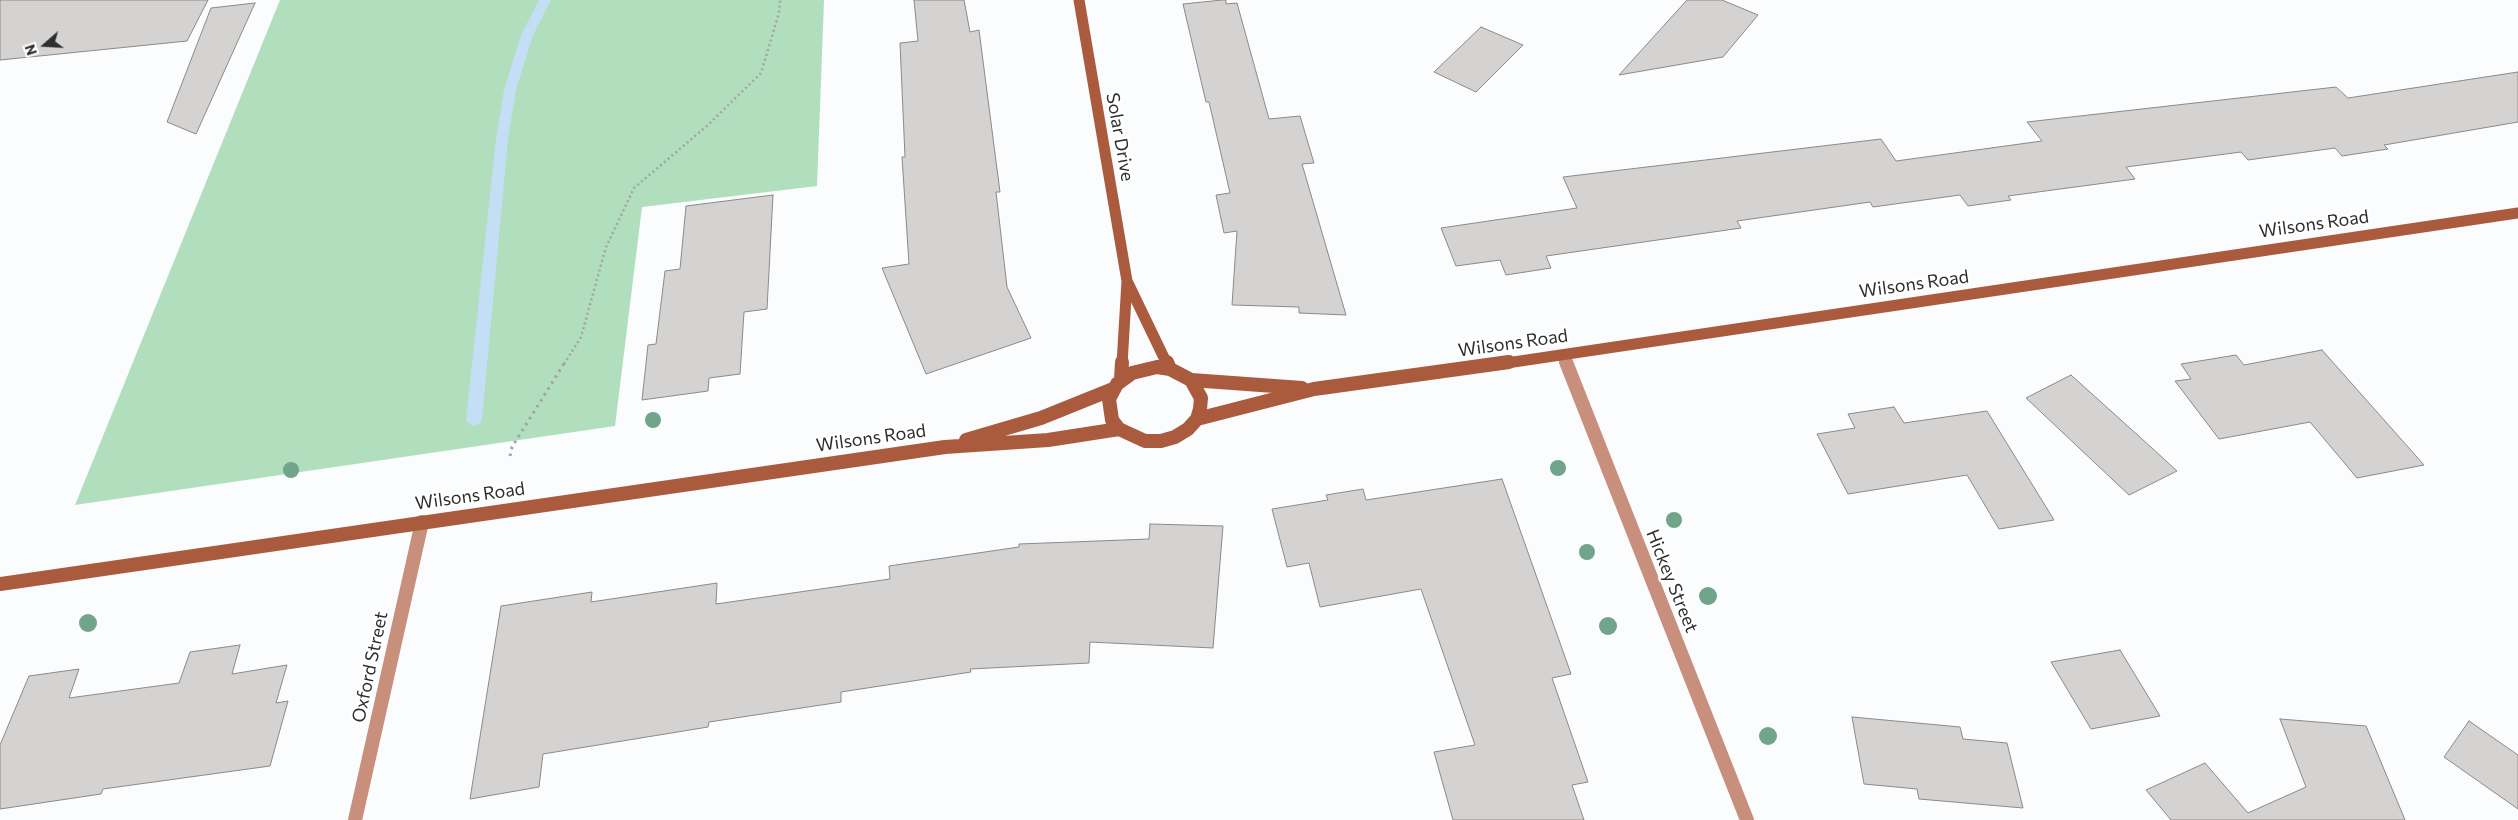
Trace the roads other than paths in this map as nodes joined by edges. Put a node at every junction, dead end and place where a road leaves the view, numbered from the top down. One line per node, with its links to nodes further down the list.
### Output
1 (1079, 0): 3 (street, Solar Drive)
2 (2518, 213): 4 (street, Wilsons Road)
3 (1127, 280): 5 (street, Solar Drive); 7 (street, Solar Drive)
4 (1563, 355): 8 (street, Wilsons Road); 15 (street, Hickey Street)
5 (1170, 369): 6 (street); 7 (street)
6 (1191, 380): 8 (street, Wilsons Road); 9 (street)
7 (1117, 384): 10 (street); 11 (street, Wilsons Road)
8 (1314, 389): 9 (street, Wilsons Road)
9 (1196, 419): 10 (street)
10 (1119, 429): 11 (street, Wilsons Road)
11 (945, 446): 12 (street, Wilsons Road)
12 (422, 522): 13 (street, Wilsons Road); 14 (street, Oxford Street)
13 (0, 584)
14 (355, 820)
15 (1747, 820)

